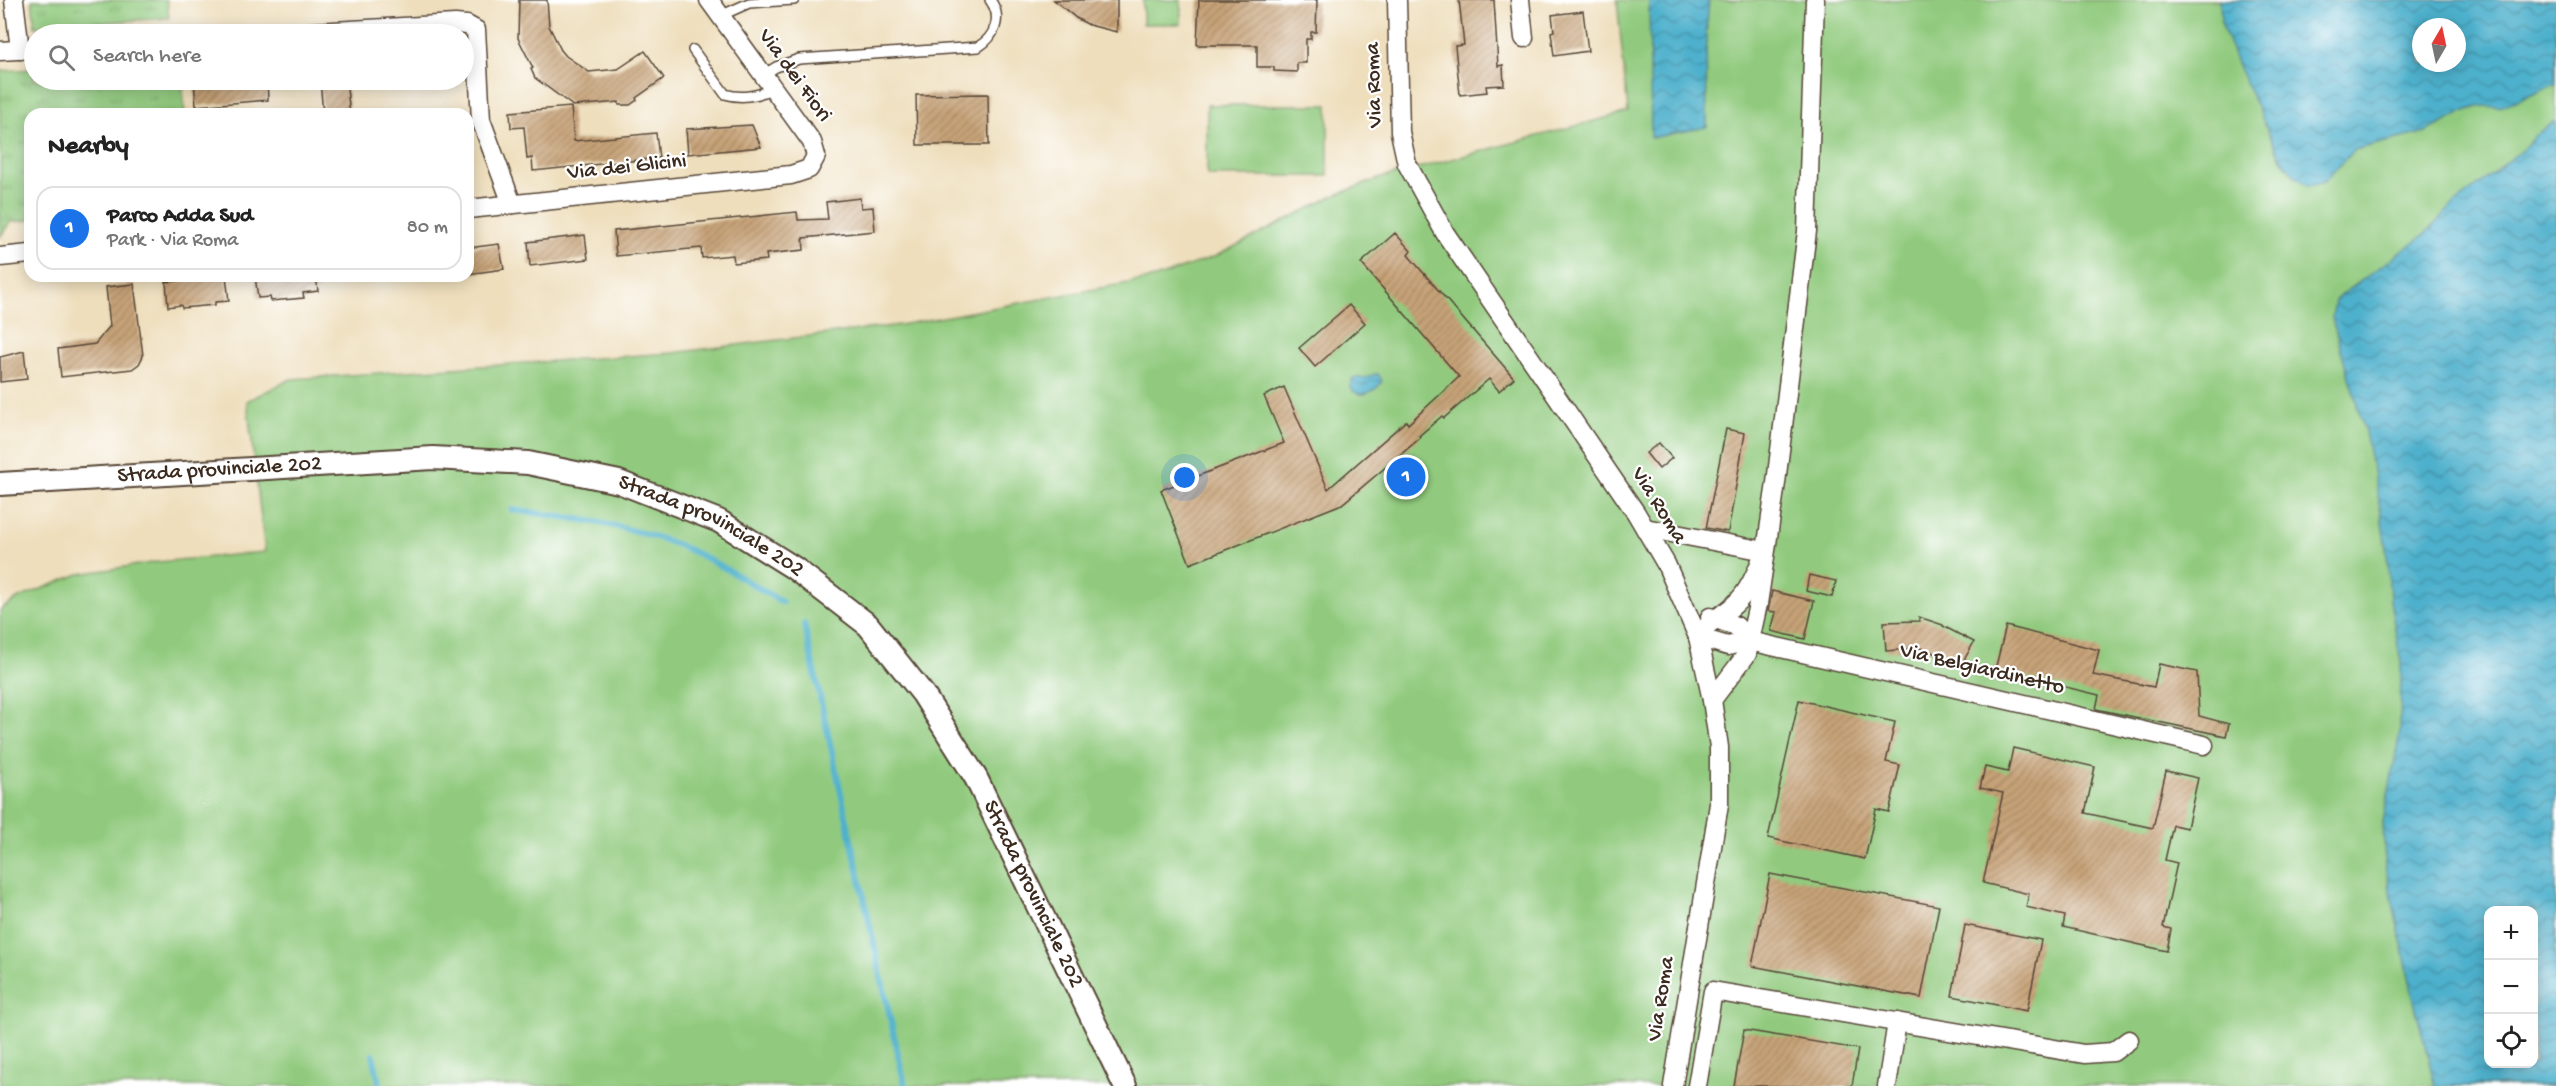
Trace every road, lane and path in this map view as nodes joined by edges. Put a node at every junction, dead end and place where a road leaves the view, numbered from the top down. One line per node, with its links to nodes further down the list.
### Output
1 (14, 0): 10 (street)
2 (709, 0): 8 (street, Via dei Fiori)
3 (794, 0): 8 (lane)
4 (990, 0): 15 (lane)
5 (1397, 0): 22 (street, Via Roma)
6 (1520, 0): 11 (street)
7 (1815, 0): 23 (street)
8 (720, 16): 15 (street, Via dei Fiori)
9 (474, 29): 17 (street)
10 (24, 38)
11 (1524, 38)
12 (24, 49): 14 (street)
13 (693, 50): 15 (lane)
14 (0, 51)
15 (768, 81): 16 (street, Via dei Fiori)
16 (791, 175): 17 (street, Via dei Glicini)
17 (512, 204): 18 (street, Via dei Glicini)
18 (474, 208)
19 (24, 255): 20 (street)
20 (0, 257)
21 (2, 483): 32 (street, Strada provinciale 202)
22 (1645, 528): 23 (street); 24 (street, Via Roma)
23 (1765, 551): 25 (street); 27 (street)
24 (1687, 608): 25 (street); 26 (street, Via Roma)
25 (1716, 618): 26 (street); 27 (street)
26 (1698, 637): 27 (street); 28 (street, Via Roma)
27 (1750, 641): 28 (street); 29 (street, Via Belgiardinetto)
28 (1712, 700): 33 (street, Via Roma)
29 (2204, 745)
30 (1897, 1022): 31 (street); 34 (street); 35 (street)
31 (2129, 1040)
32 (1125, 1086)
33 (1673, 1086)
34 (1697, 1086)
35 (1887, 1086)

